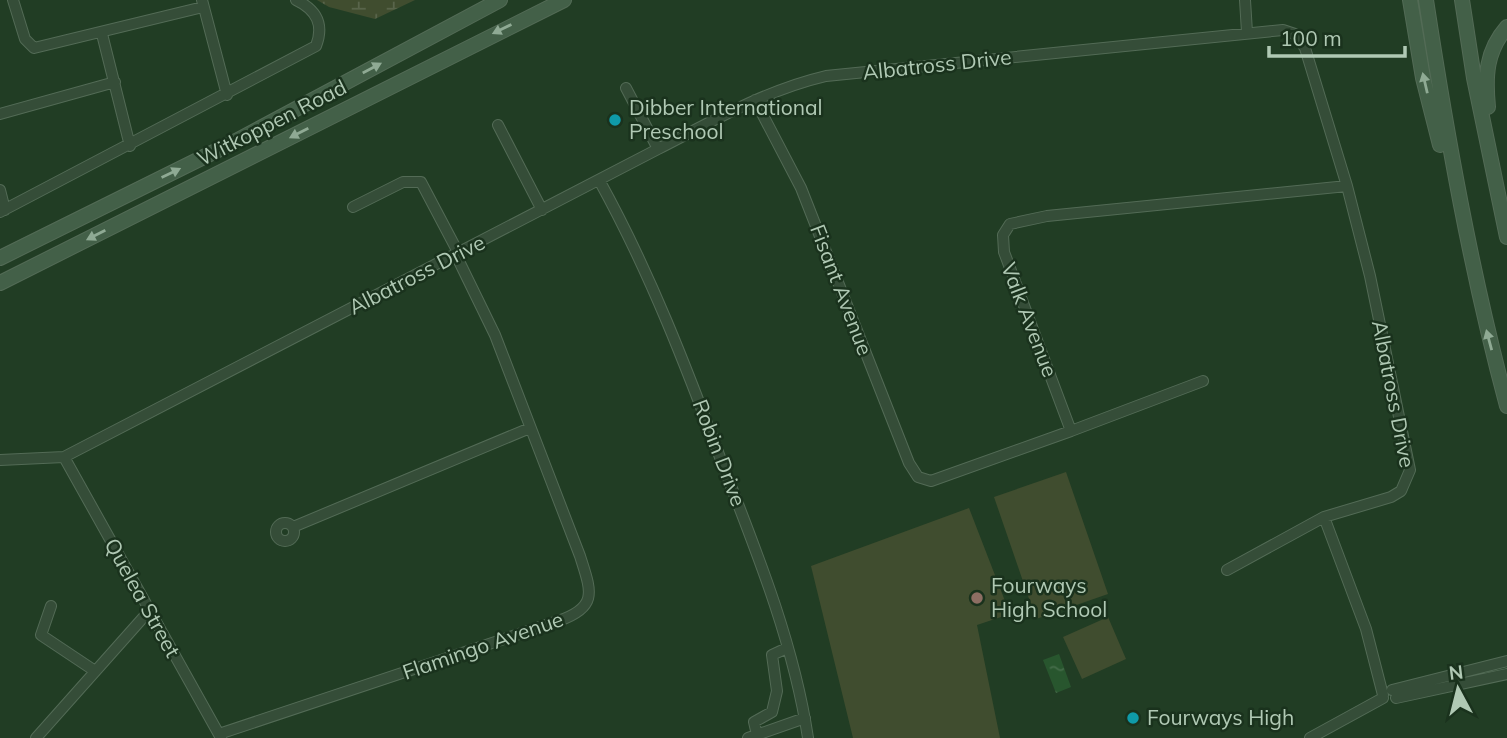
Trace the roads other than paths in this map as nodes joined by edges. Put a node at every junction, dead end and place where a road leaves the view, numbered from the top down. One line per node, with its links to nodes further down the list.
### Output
1 (13, 0): 12 (street)
2 (296, 0): 15 (street)
3 (499, 0): 31 (main road, Witkoppen Road, one-way to 3)
4 (564, 0): 32 (main road, Witkoppen Road, one-way to 32)
5 (1245, 0): 11 (street)
6 (1410, 0): 25 (main road, one-way to 6)
7 (1426, 0): 25 (main road)
8 (1462, 0): 23 (main road)
9 (203, 4): 12 (street); 15 (street)
10 (1507, 27): 23 (main road)
11 (1247, 32): 16 (street, Albatross Drive); 22 (street, Albatross Drive)
12 (102, 34): 13 (street)
13 (115, 82): 17 (street); 19 (street)
14 (626, 88): 20 (street)
15 (227, 94): 19 (street)
16 (755, 100): 20 (street, Albatross Drive); 36 (street, Fisant Avenue)
17 (0, 114)
18 (498, 125): 27 (street)
19 (130, 146): 28 (street)
20 (658, 149): 21 (street, Albatross Drive)
21 (598, 180): 27 (street, Albatross Drive); 44 (street, Robin Drive)
22 (1347, 186): 36 (street, Valk Avenue); 39 (street, Albatross Drive)
23 (1496, 188): 29 (main road)
24 (0, 190): 28 (street)
25 (1457, 196): 34 (main road, one-way to 25)
26 (353, 207): 30 (street, Flamingo Avenue)
27 (542, 209): 30 (street, Albatross Drive)
28 (2, 211)
29 (1507, 237)
30 (457, 254): 35 (street, Flamingo Avenue); 37 (street, Albatross Drive)
31 (0, 258)
32 (0, 283)
33 (1203, 381): 36 (street)
34 (1507, 406)
35 (530, 428): 40 (street); 49 (street, Flamingo Avenue)
36 (1071, 431)
37 (64, 457): 38 (street, Albatross Drive); 43 (street, Quelea Street)
38 (0, 460)
39 (1324, 517): 41 (street, Albatross Drive); 47 (street)
40 (293, 527)
41 (1227, 570)
42 (51, 606): 46 (street)
43 (149, 611): 46 (street); 49 (street, Quelea Street)
44 (787, 648): 48 (street, Robin Drive); 50 (street)
45 (1506, 667): 47 (street)
46 (95, 671): 51 (street)
47 (1389, 694): 53 (street)
48 (805, 718): 50 (street); 52 (street, Robin Drive)
49 (220, 736)
50 (752, 736)
51 (36, 738)
52 (808, 738)
53 (1310, 738)

